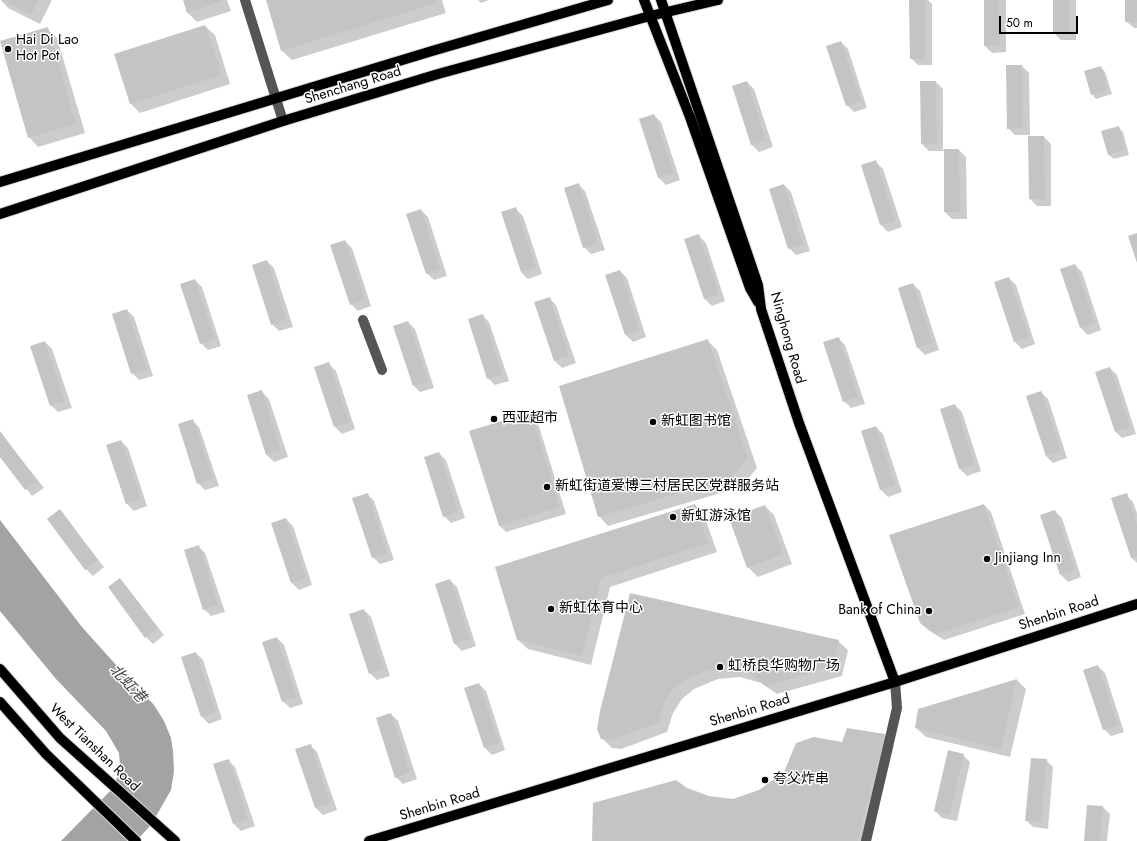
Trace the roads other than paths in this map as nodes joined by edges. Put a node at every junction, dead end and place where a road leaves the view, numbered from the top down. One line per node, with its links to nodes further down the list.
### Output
1 (245, 0): 8 (street)
2 (608, 0): 8 (main road, Shenchang Road)
3 (644, 0): 7 (main road)
4 (661, 0): 6 (main road, Ninghong Road)
5 (718, 0): 6 (main road, Shenchang Road)
6 (665, 12): 7 (main road, Shenchang Road); 12 (main road, Ninghong Road)
7 (650, 16): 9 (main road, Shenchang Road); 12 (main road)
8 (276, 98): 9 (street); 10 (main road, Shenchang Road)
9 (283, 122): 11 (main road, Shenchang Road)
10 (0, 182)
11 (0, 214)
12 (761, 309): 17 (main road, Ninghong Road)
13 (363, 320): 14 (street)
14 (382, 370)
15 (1137, 604): 17 (main road, Shenbin Road)
16 (0, 670): 20 (main road, West Tianshan Road)
17 (895, 682): 21 (main road, Shenbin Road); 22 (street)
18 (0, 702): 19 (main road)
19 (136, 841)
20 (175, 841)
21 (369, 841)
22 (866, 841)

